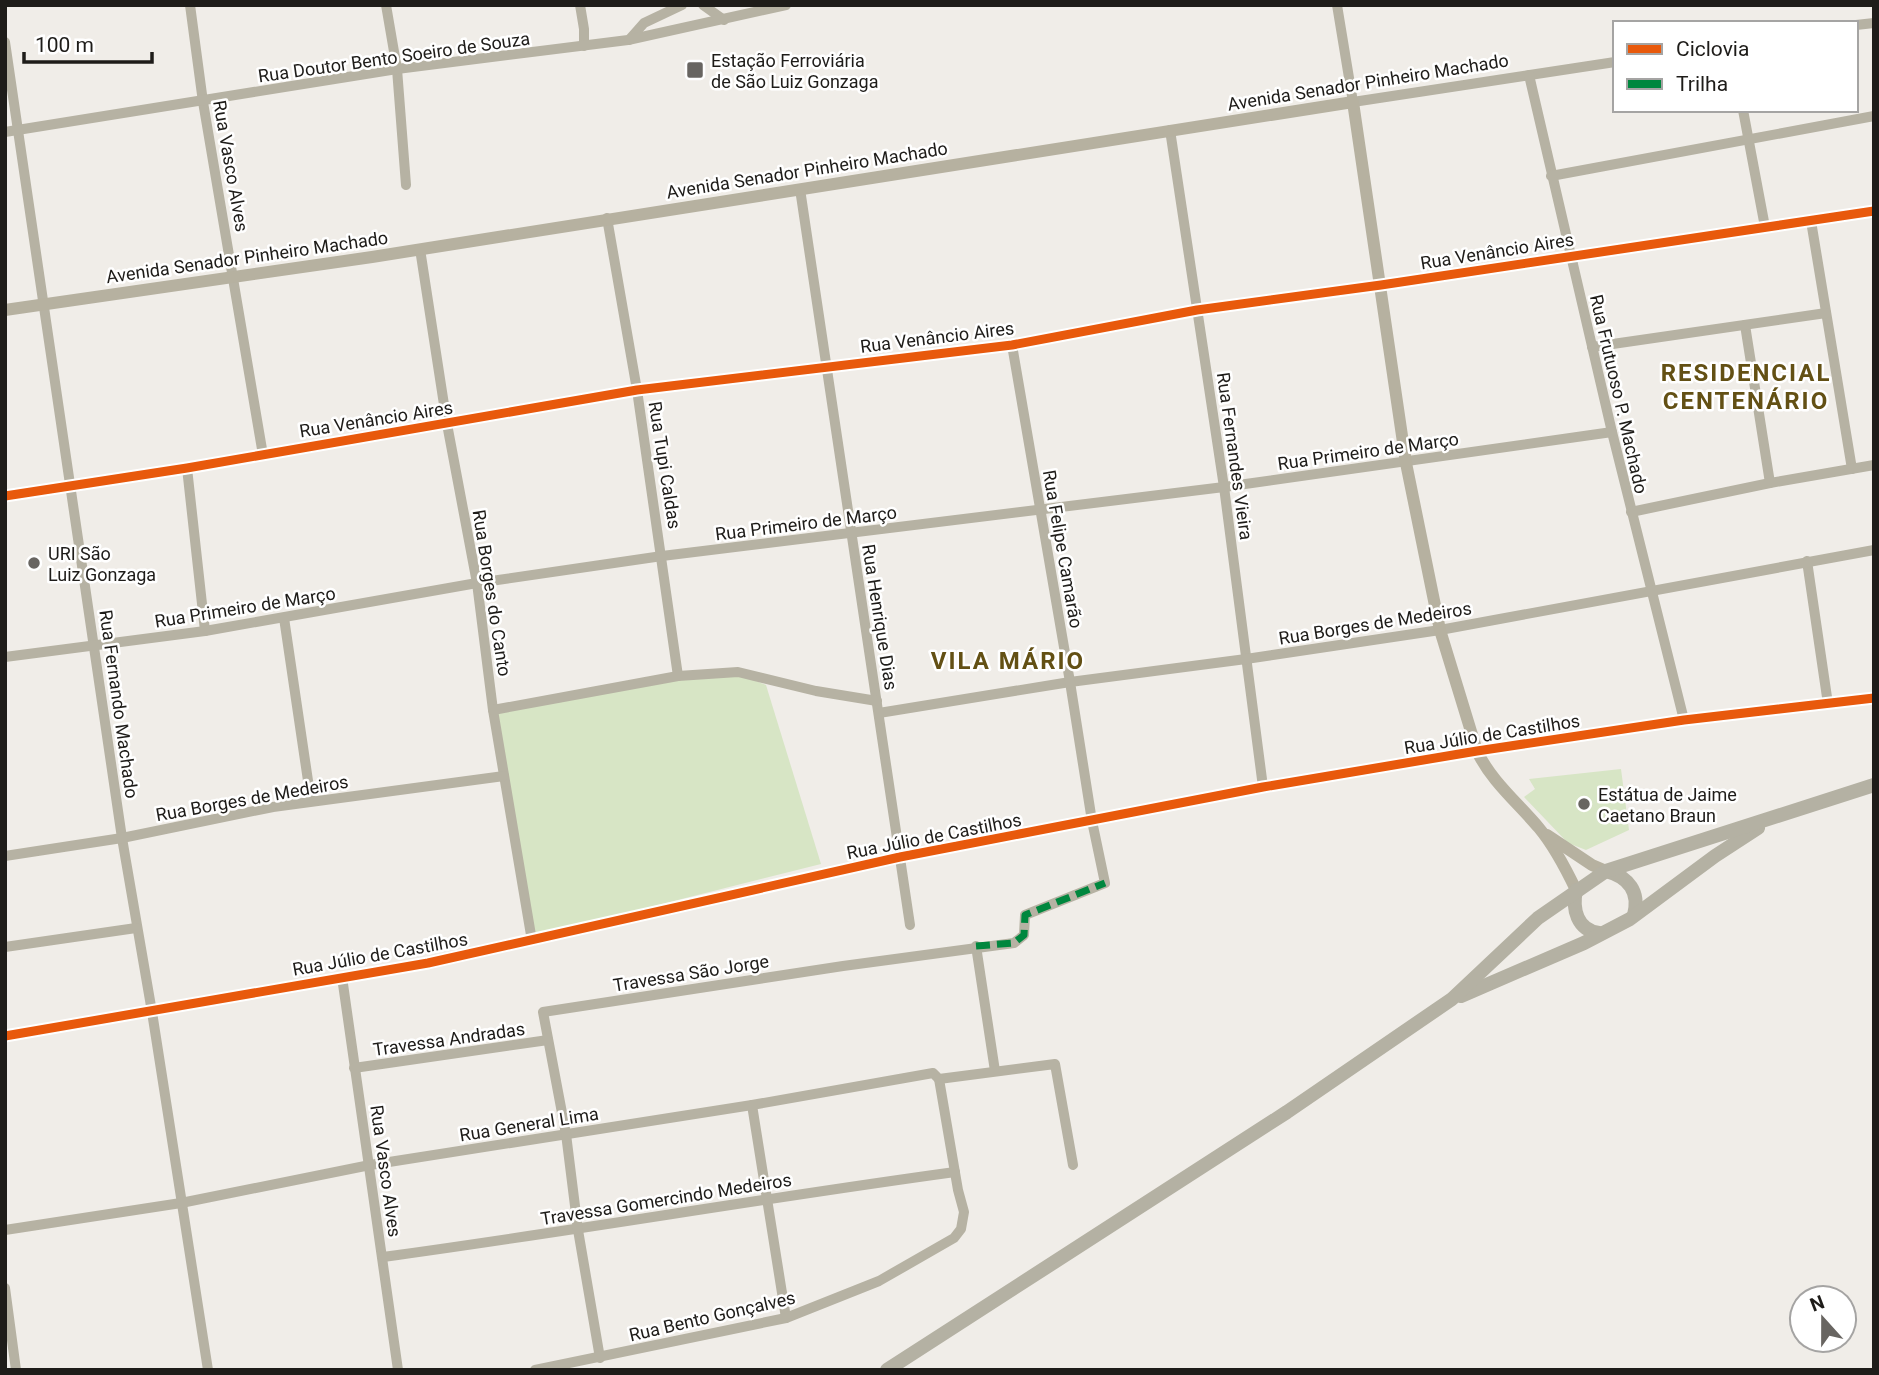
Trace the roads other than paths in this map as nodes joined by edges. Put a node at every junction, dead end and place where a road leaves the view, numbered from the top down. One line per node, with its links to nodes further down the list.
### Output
1 (190, 5): 15 (street, Rua Vasco Alves)
2 (386, 5): 13 (street)
3 (580, 5): 11 (street)
4 (682, 5): 9 (street)
5 (703, 5): 8 (street)
6 (786, 5): 8 (street, Rua Doutor Bento Soeiro de Souza)
7 (1337, 5): 16 (street)
8 (724, 20): 9 (street, Rua Doutor Bento Soeiro de Souza)
9 (628, 40): 11 (street, Rua Doutor Bento Soeiro de Souza)
10 (5, 42): 19 (street, Rua Fernando Machado)
11 (584, 46): 13 (street, Rua Doutor Bento Soeiro de Souza)
12 (1613, 62): 14 (street, Avenida Senador Pinheiro Machado)
13 (397, 69): 15 (street, Rua Doutor Bento Soeiro de Souza); 24 (street)
14 (1529, 75): 16 (street, Avenida Senador Pinheiro Machado); 23 (street, Rua Frutuoso P. Machado)
15 (203, 102): 19 (street, Rua Doutor Bento Soeiro de Souza); 32 (street, Rua Vasco Alves)
16 (1353, 102): 20 (main road, Avenida Senador Pinheiro Machado); 33 (main road)
17 (1743, 112): 22 (street)
18 (1874, 116): 22 (street)
19 (19, 130): 21 (street, Rua Doutor Bento Soeiro de Souza); 34 (street, Rua Fernando Machado)
20 (1170, 130): 25 (main road, Avenida Senador Pinheiro Machado); 36 (street, Rua Fernandes Vieira)
21 (5, 132)
22 (1748, 139): 23 (street); 29 (street)
23 (1551, 176): 31 (street, Rua Frutuoso P. Machado)
24 (406, 185)
25 (800, 189): 27 (main road, Avenida Senador Pinheiro Machado); 41 (street, Rua Henrique Dias)
26 (1874, 211): 28 (street, Rua Venâncio Aires)
27 (607, 218): 30 (main road, Avenida Senador Pinheiro Machado); 42 (street, Rua Tupi Caldas)
28 (1811, 221): 29 (street, Rua Venâncio Aires); 37 (street)
29 (1765, 227): 31 (street, Rua Venâncio Aires)
30 (420, 249): 32 (main road, Avenida Senador Pinheiro Machado); 43 (street, Rua Borges do Canto)
31 (1570, 256): 33 (street, Rua Venâncio Aires); 40 (street, Rua Frutuoso P. Machado)
32 (234, 276): 34 (main road, Avenida Senador Pinheiro Machado); 45 (street, Rua Vasco Alves)
33 (1381, 285): 36 (street, Rua Venâncio Aires); 46 (main road)
34 (43, 304): 35 (main road, Avenida Senador Pinheiro Machado); 51 (street, Rua Fernando Machado)
35 (5, 310)
36 (1197, 310): 39 (street, Rua Venâncio Aires); 52 (street, Rua Fernandes Vieira)
37 (1826, 313): 38 (street); 49 (street)
38 (1745, 325): 40 (street); 50 (street)
39 (1012, 345): 41 (street, Rua Venâncio Aires); 54 (street, Rua Felipe Camarão)
40 (1592, 347): 44 (street, Rua Frutuoso P. Machado)
41 (827, 365): 42 (street, Rua Venâncio Aires); 56 (street, Rua Henrique Dias)
42 (637, 390): 43 (street, Rua Venâncio Aires); 58 (street, Rua Tupi Caldas)
43 (447, 424): 45 (street, Rua Venâncio Aires); 60 (street, Rua Borges do Canto)
44 (1612, 432): 46 (street, Rua Primeiro de Março); 55 (street, Rua Frutuoso P. Machado)
45 (263, 456): 48 (street, Rua Venâncio Aires)
46 (1406, 463): 52 (street, Rua Primeiro de Março); 63 (main road)
47 (1874, 465): 49 (street)
48 (187, 468): 51 (street, Rua Venâncio Aires); 64 (street)
49 (1852, 469): 50 (street)
50 (1770, 484): 55 (street)
51 (72, 485): 53 (street, Rua Venâncio Aires); 65 (street, Rua Fernando Machado)
52 (1224, 486): 54 (street, Rua Primeiro de Março); 67 (street, Rua Fernandes Vieira)
53 (5, 496)
54 (1040, 511): 56 (street, Rua Primeiro de Março); 69 (street, Rua Felipe Camarão)
55 (1631, 512): 61 (street, Rua Frutuoso P. Machado)
56 (852, 534): 58 (street, Rua Primeiro de Março); 71 (street, Rua Henrique Dias)
57 (1874, 550): 59 (street, Rua Borges de Medeiros)
58 (662, 556): 60 (street, Rua Primeiro de Março); 68 (street, Rua Tupi Caldas)
59 (1807, 561): 61 (street, Rua Borges de Medeiros); 72 (street)
60 (477, 583): 62 (street, Rua Primeiro de Março); 73 (street, Rua Borges do Canto)
61 (1652, 589): 63 (street, Rua Borges de Medeiros); 75 (street, Rua Frutuoso P. Machado)
62 (284, 618): 64 (street, Rua Primeiro de Março); 80 (street)
63 (1440, 629): 67 (street, Rua Borges de Medeiros); 76 (main road)
64 (205, 631): 65 (street, Rua Primeiro de Março)
65 (95, 645): 66 (street, Rua Primeiro de Março); 84 (street, Rua Fernando Machado)
66 (5, 657)
67 (1246, 659): 69 (street, Rua Borges de Medeiros); 79 (street, Rua Fernandes Vieira)
68 (678, 676): 71 (street); 73 (street)
69 (1070, 682): 74 (street, Rua Borges de Medeiros); 82 (street, Rua Felipe Camarão)
70 (1874, 698): 72 (street, Rua Júlio de Castilhos)
71 (877, 701): 74 (street, Rua Henrique Dias)
72 (1829, 704): 75 (street, Rua Júlio de Castilhos)
73 (494, 710): 77 (street, Rua Borges do Canto)
74 (879, 713): 86 (street, Rua Henrique Dias)
75 (1684, 720): 76 (street, Rua Júlio de Castilhos)
76 (1477, 751): 79 (street, Rua Júlio de Castilhos); 83 (main road)
77 (504, 776): 80 (street, Rua Borges de Medeiros); 94 (street, Rua Borges do Canto)
78 (1874, 785): 81 (highway)
79 (1263, 787): 82 (street, Rua Júlio de Castilhos)
80 (311, 801): 84 (street, Rua Borges de Medeiros)
81 (1774, 818): 87 (highway); 90 (highway)
82 (1092, 821): 86 (street, Rua Júlio de Castilhos); 88 (street, Rua Felipe Camarão)
83 (1541, 831): 87 (main road); 89 (main road)
84 (122, 838): 85 (street, Rua Borges de Medeiros); 92 (street, Rua Fernando Machado)
85 (5, 856)
86 (900, 857): 91 (street, Rua Henrique Dias); 94 (street, Rua Júlio de Castilhos)
87 (1606, 871): 89 (highway); 90 (highway)
88 (1105, 883): 95 (street, Travessa São Jorge)
89 (1576, 890): 93 (highway); 98 (highway)
90 (1634, 915): 93 (highway)
91 (910, 925)
92 (136, 928): 96 (street); 99 (street, Rua Fernando Machado)
93 (1599, 933): 98 (highway)
94 (531, 941): 97 (street, Rua Júlio de Castilhos)
95 (976, 946): 101 (street, Travessa São Jorge); 103 (street)
96 (5, 947)
97 (342, 977): 99 (street, Rua Júlio de Castilhos); 102 (street, Rua Vasco Alves)
98 (1452, 999): 122 (highway)
99 (152, 1012): 100 (street, Rua Júlio de Castilhos); 111 (street, Rua Fernando Machado)
100 (5, 1036)
101 (548, 1040): 102 (street, Travessa Andradas); 106 (street)
102 (354, 1068): 107 (street, Rua Vasco Alves)
103 (995, 1071): 104 (street, Rua General Lima); 108 (street, Rua General Lima)
104 (939, 1079): 105 (street, Rua General Lima); 109 (street)
105 (752, 1105): 106 (street, Rua General Lima); 110 (street)
106 (566, 1134): 107 (street, Rua General Lima); 113 (street)
107 (370, 1165): 111 (street, Rua General Lima); 114 (street, Rua Vasco Alves)
108 (1073, 1165)
109 (955, 1172): 110 (street, Travessa Gomercindo Medeiros); 116 (street, Rua Bento Gonçalves)
110 (768, 1197): 113 (street, Travessa Gomercindo Medeiros); 116 (street)
111 (181, 1203): 112 (street, Rua General Lima); 119 (street, Rua Fernando Machado)
112 (5, 1230)
113 (578, 1230): 114 (street, Travessa Gomercindo Medeiros); 117 (street)
114 (383, 1257): 120 (street, Rua Vasco Alves)
115 (5, 1288): 118 (street)
116 (786, 1318): 117 (street, Rua Bento Gonçalves)
117 (600, 1358): 121 (street, Rua Bento Gonçalves)
118 (16, 1370)
119 (208, 1370)
120 (398, 1370)
121 (535, 1370)
122 (887, 1370)

